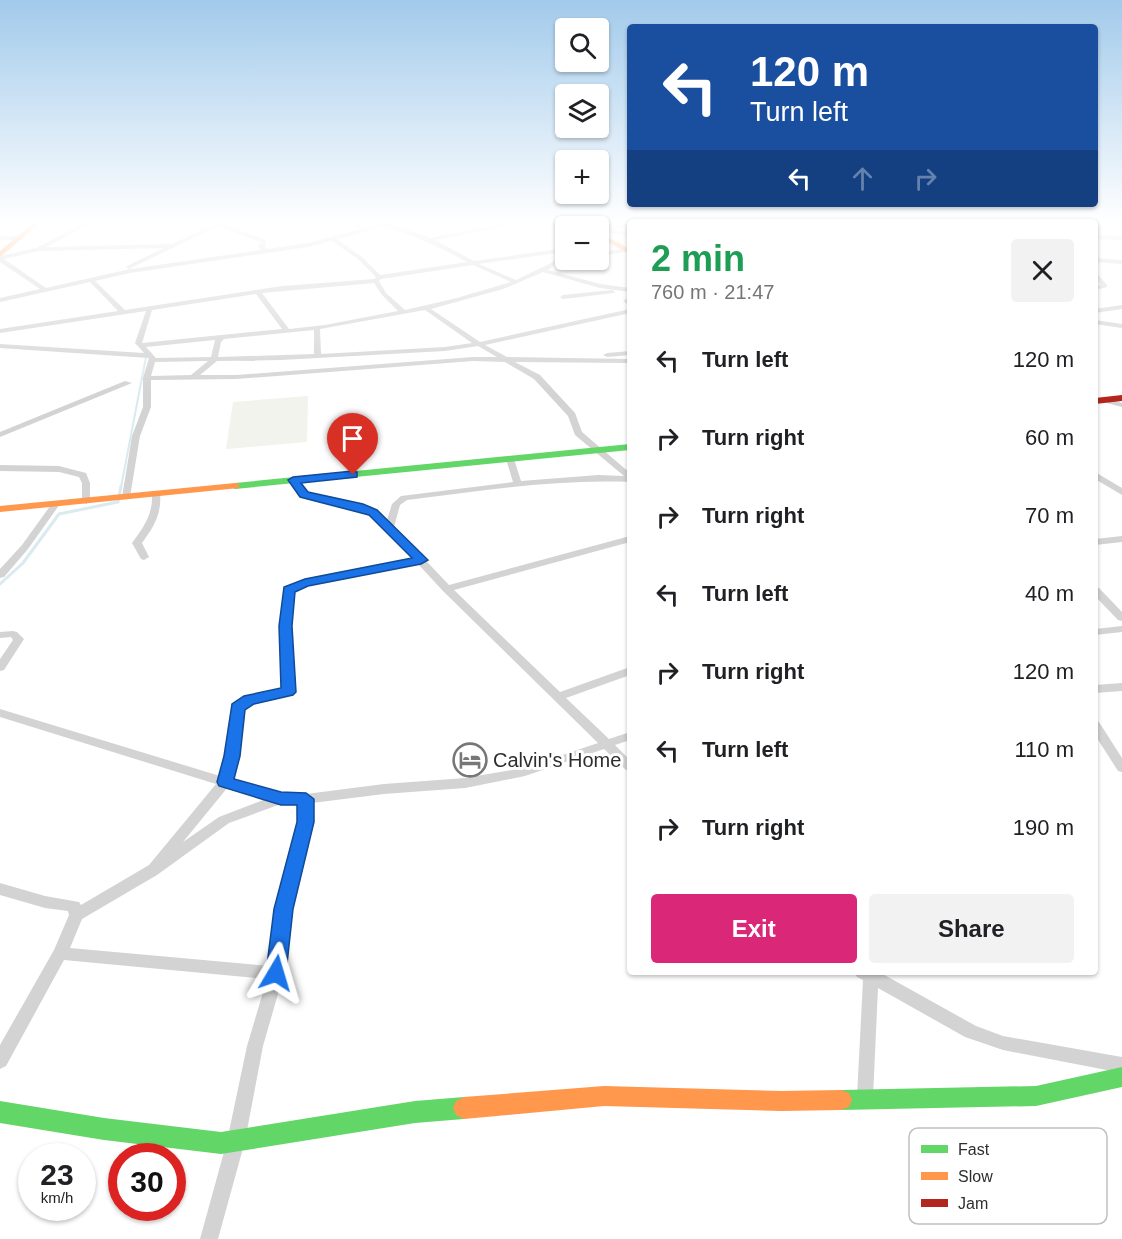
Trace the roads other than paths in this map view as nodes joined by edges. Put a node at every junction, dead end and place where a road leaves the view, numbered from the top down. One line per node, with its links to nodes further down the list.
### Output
1 (32, 281): 10 (street)
2 (92, 281): 10 (street); 17 (street)
3 (360, 281): 11 (street)
4 (378, 281): 20 (street)
5 (513, 281): 7 (street)
6 (581, 281): 8 (street)
7 (516, 282): 16 (street)
8 (627, 290)
9 (627, 290): 12 (street)
10 (46, 291): 13 (street)
11 (258, 292): 14 (street); 25 (street)
12 (563, 297)
13 (1, 301)
14 (150, 307): 17 (street); 29 (street)
15 (1122, 307): 18 (street)
16 (426, 308): 20 (street); 27 (street)
17 (122, 311): 24 (street)
18 (1098, 311)
19 (627, 312): 27 (street)
20 (404, 313): 23 (street)
21 (1098, 322): 22 (street)
22 (1122, 326)
23 (318, 328): 25 (street); 31 (street)
24 (0, 331)
25 (287, 332): 26 (street)
26 (222, 338): 29 (street); 34 (street)
27 (479, 344): 31 (street); 33 (street)
28 (0, 345): 32 (street)
29 (140, 346): 32 (street)
30 (627, 353): 35 (street)
31 (318, 356): 34 (street)
32 (153, 358): 34 (street); 37 (street)
33 (505, 358): 35 (street); 38 (street); 45 (street)
34 (214, 360): 38 (street)
35 (590, 361): 36 (street)
36 (627, 361)
37 (147, 378): 38 (street); 55 (street)
38 (192, 378)
39 (128, 383): 43 (street)
40 (1122, 398): 41 (street)
41 (1100, 401): 42 (street)
42 (1122, 405)
43 (0, 435)
44 (627, 447): 45 (street)
45 (597, 451): 46 (street); 48 (street)
46 (510, 459): 51 (street); 52 (street)
47 (0, 468): 56 (street)
48 (627, 476)
49 (1098, 477): 53 (street)
50 (627, 478): 52 (street)
51 (293, 480): 54 (street); 59 (street)
52 (518, 484): 59 (street)
53 (1122, 492)
54 (156, 494): 55 (street); 64 (street)
55 (126, 497): 56 (street)
56 (86, 501): 57 (street)
57 (56, 504): 58 (street); 66 (street)
58 (0, 509)
59 (389, 527): 65 (street)
60 (1118, 539): 62 (street); 63 (street)
61 (627, 540): 67 (street)
62 (1098, 542)
63 (1122, 548)
64 (144, 557)
65 (421, 560): 67 (street); 84 (street)
66 (0, 575)
67 (447, 589): 77 (street)
68 (1098, 593): 69 (street)
69 (1122, 618)
70 (1122, 629): 71 (street)
71 (1098, 632)
72 (0, 635): 73 (street)
73 (0, 667)
74 (627, 672): 77 (street)
75 (1122, 687): 76 (street)
76 (1098, 689)
77 (557, 697): 81 (street)
78 (0, 713): 84 (street)
79 (1098, 730): 83 (street)
80 (627, 737): 81 (street)
81 (606, 745): 82 (street); 86 (street)
82 (627, 764)
83 (1122, 768)
84 (225, 782): 85 (street); 87 (street)
85 (281, 799): 86 (street); 87 (street)
86 (306, 799): 91 (street)
87 (152, 871): 89 (street)
88 (0, 889): 89 (street)
89 (76, 915): 90 (street)
90 (60, 952): 91 (street); 94 (street)
91 (276, 973): 99 (street)
92 (868, 975): 97 (street)
93 (870, 975): 95 (street)
94 (0, 1060)
95 (1122, 1065)
96 (1122, 1077): 97 (street)
97 (865, 1097): 99 (street)
98 (0, 1112): 99 (street)
99 (236, 1142): 100 (street)
100 (209, 1239)

